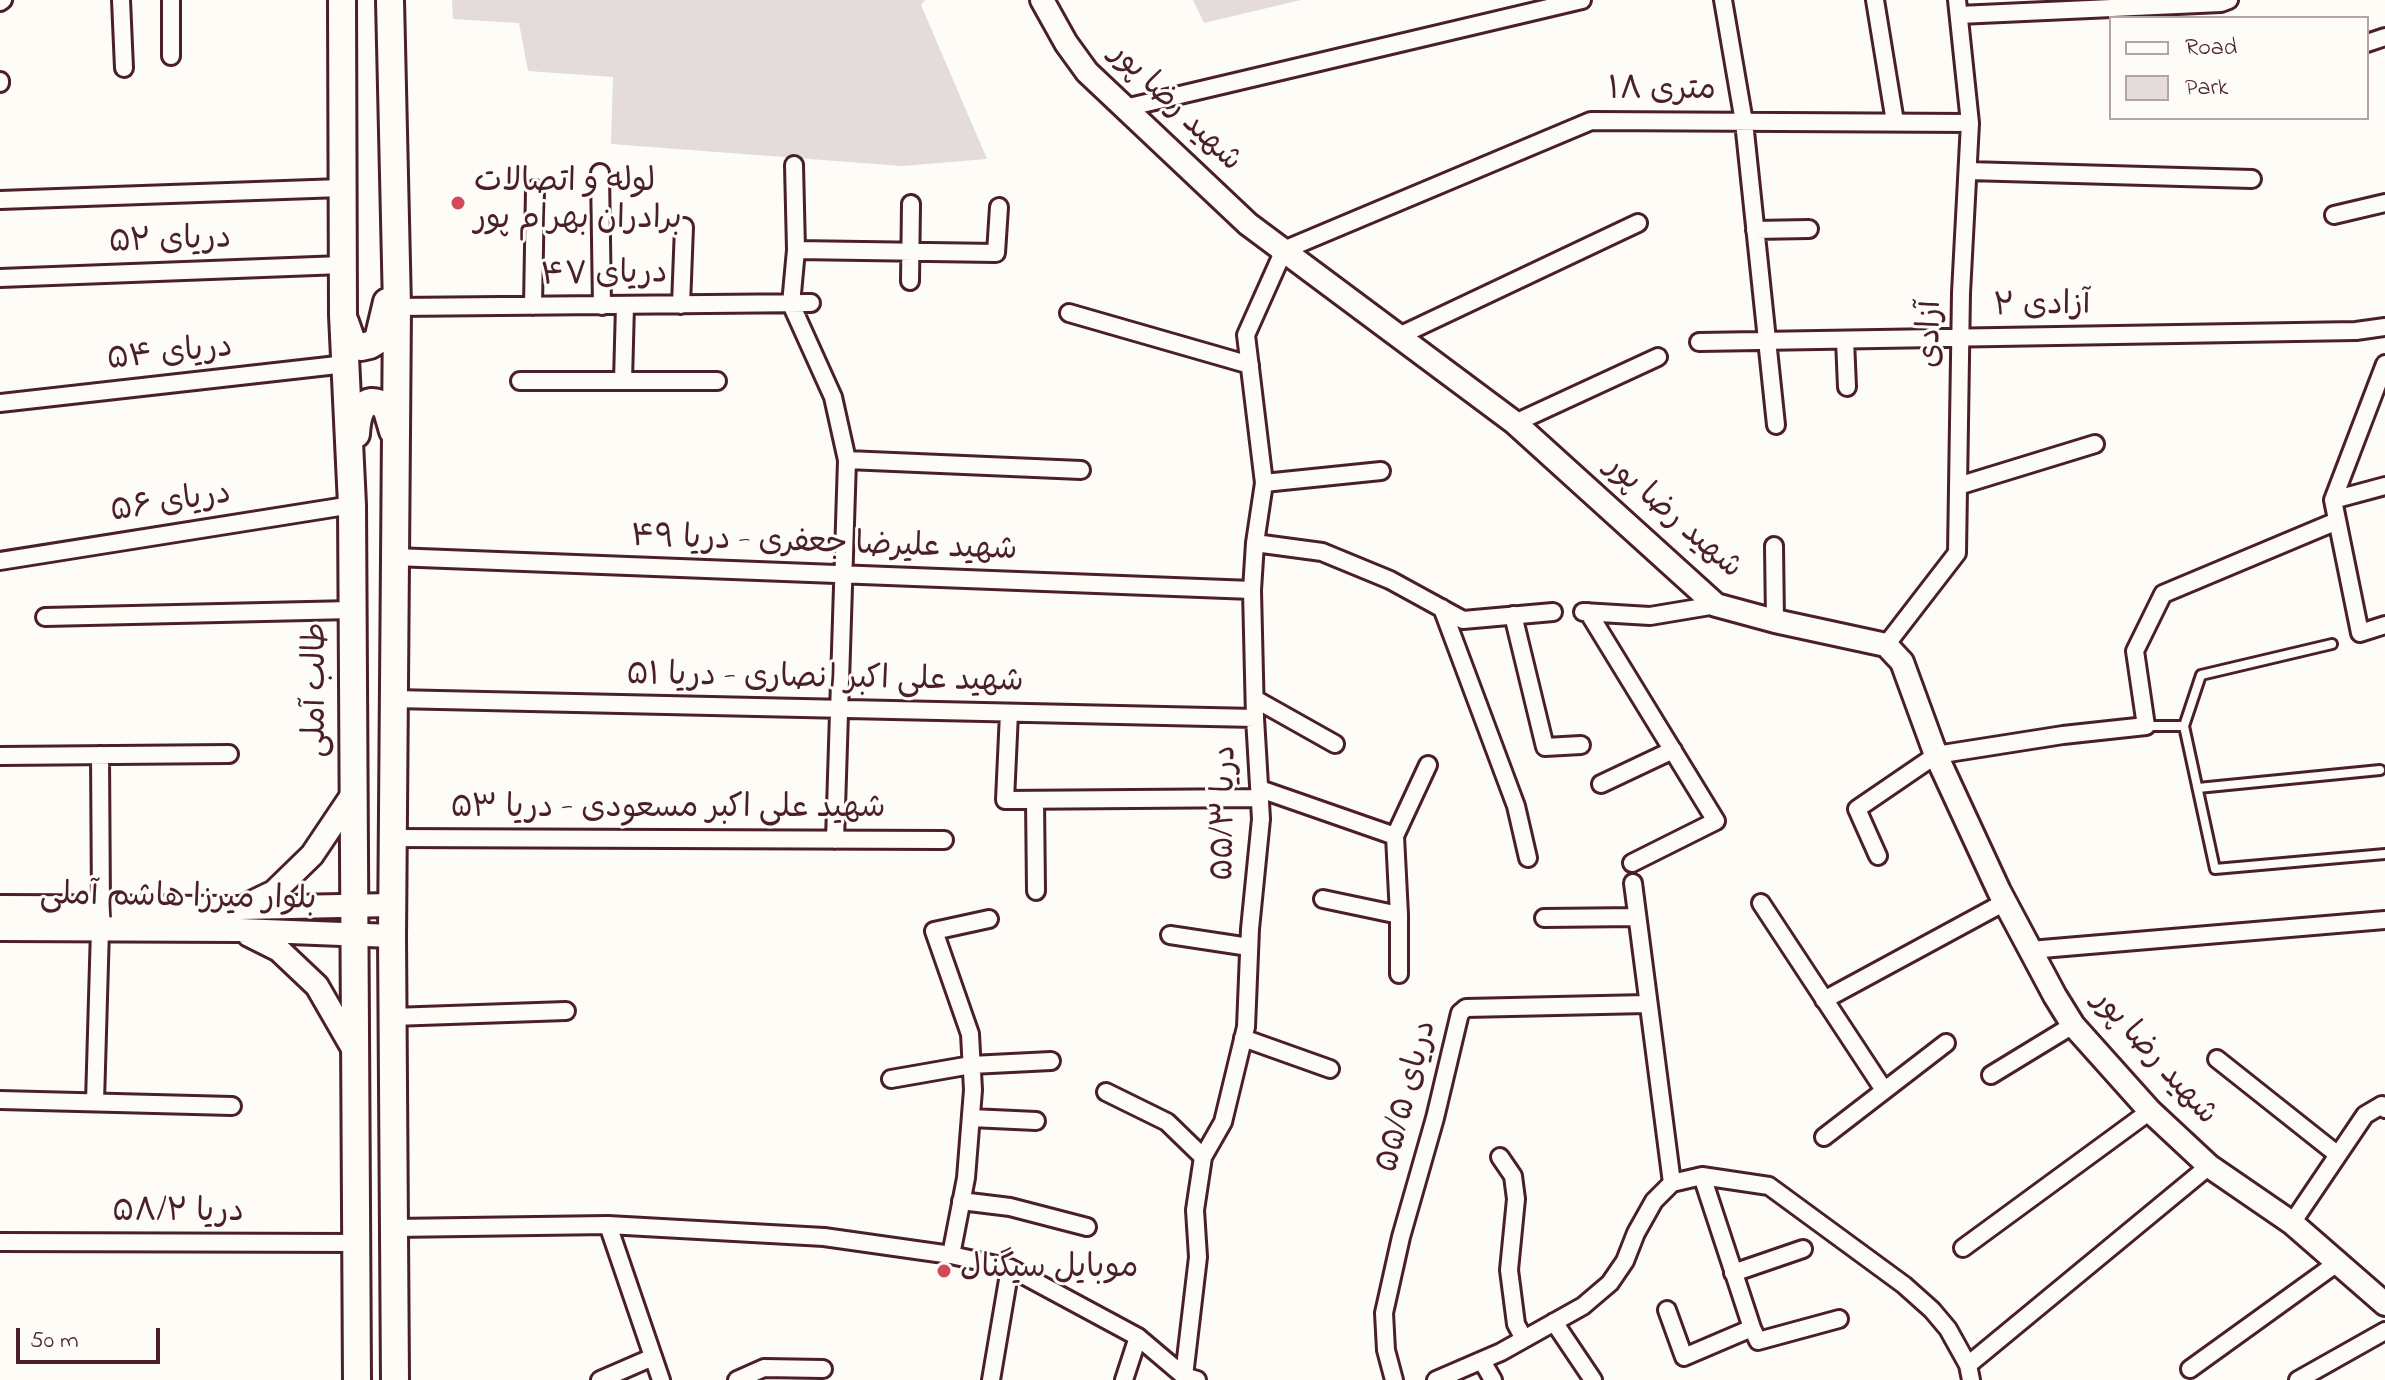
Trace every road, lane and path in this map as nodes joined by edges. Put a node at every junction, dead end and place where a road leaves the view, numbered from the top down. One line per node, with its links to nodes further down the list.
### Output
1 (121, 0): 12 (street)
2 (171, 0): 11 (street)
3 (342, 0): 21 (main road, طالب آملی)
4 (390, 0): 35 (main road)
5 (1042, 0): 13 (street, شهید رضا پور)
6 (1582, 0): 13 (street)
7 (1723, 0): 14 (street)
8 (1875, 0): 15 (street)
9 (2225, 2): 10 (street)
10 (1958, 8): 16 (street, آزادی)
11 (171, 56)
12 (124, 68)
13 (1125, 108): 33 (street, شهید رضا پور)
14 (1744, 122): 15 (street, ۱۸ متری); 31 (street); 33 (street, ۱۸ متری)
15 (1895, 122): 16 (street, ۱۸ متری)
16 (1970, 123): 18 (street, آزادی)
17 (794, 165): 32 (street)
18 (1968, 171): 20 (street); 50 (street, آزادی)
19 (600, 173): 44 (street)
20 (2252, 179)
21 (341, 188): 23 (street); 36 (main road, طالب آملی)
22 (535, 189): 43 (street)
23 (0, 200)
24 (2385, 203): 27 (street)
25 (911, 204): 34 (street)
26 (999, 207): 34 (street)
27 (2334, 215)
28 (1638, 223): 49 (street)
29 (684, 227): 42 (street)
30 (1809, 229): 31 (street)
31 (1755, 230): 51 (street)
32 (796, 250): 34 (street); 40 (street)
33 (1284, 250): 49 (street, شهید رضا پور); 57 (street, دریا ۵۵/۳)
34 (911, 252): 38 (street)
35 (396, 261): 45 (main road); 47 (main road)
36 (342, 265): 37 (street, دریای ۵۲); 47 (main road, طالب آملی)
37 (0, 278)
38 (910, 281)
39 (811, 303): 40 (street, دریای ۴۷)
40 (791, 304): 42 (street, دریای ۴۷); 67 (street)
41 (625, 305): 42 (street, دریای ۴۷); 44 (street, دریای ۴۷); 59 (street)
42 (681, 305)
43 (533, 306): 44 (street, دریای ۴۷); 45 (street, دریای ۴۷)
44 (602, 306)
45 (397, 307): 66 (main road)
46 (1069, 313): 57 (street)
47 (343, 315): 55 (main road, طالب آملی)
48 (2385, 327): 50 (street, آزادی ۲)
49 (1399, 336): 63 (street, شهید رضا پور)
50 (1960, 338): 52 (street, آزادی ۲); 71 (street, آزادی)
51 (1767, 340): 52 (street, آزادی ۲); 53 (street, آزادی ۲); 64 (street)
52 (1845, 340): 61 (street)
53 (1699, 342)
54 (1658, 357): 63 (street)
55 (346, 364): 62 (street, دریای ۵۴); 74 (main road, طالب آملی)
56 (2385, 364): 73 (street)
57 (1250, 365): 70 (street, دریا ۵۵/۳)
58 (520, 381): 59 (street)
59 (623, 381): 60 (street)
60 (717, 381)
61 (1847, 387)
62 (0, 403)
63 (1515, 423): 82 (street, شهید رضا پور)
64 (1776, 425)
65 (2095, 444): 71 (street)
66 (398, 455): 74 (main road); 78 (main road)
67 (847, 460): 68 (street); 80 (street)
68 (1081, 470)
69 (1381, 471): 70 (street)
70 (1264, 483): 76 (street, دریا ۵۵/۳)
71 (1958, 486): 91 (street, آزادی)
72 (2385, 486): 73 (street)
73 (2333, 500): 75 (street)
74 (352, 505): 79 (street, دریای ۵۶); 84 (main road, طالب آملی)
75 (2337, 521): 89 (street); 97 (street)
76 (1255, 543): 81 (street, دریا ۵۵/۳); 83 (street)
77 (1774, 546): 88 (street)
78 (394, 557): 80 (street, شهید علیرضا جعفری - دریا ۴۹); 92 (main road)
79 (0, 561)
80 (843, 575): 81 (street, شهید علیرضا جعفری - دریا ۴۹); 94 (street)
81 (1252, 590): 93 (street, دریا ۵۵/۳)
82 (1716, 605): 88 (street, شهید رضا پور); 101 (street)
83 (1442, 608): 86 (street); 119 (street)
84 (352, 610): 87 (street); 110 (main road, طالب آملی)
85 (1553, 612): 86 (street)
86 (1513, 615): 100 (street)
87 (45, 617)
88 (1775, 621): 91 (street, شهید رضا پور)
89 (2385, 625)
90 (2332, 644): 98 (lane)
91 (1886, 645): 104 (street, شهید رضا پور)
92 (394, 699): 94 (street, شهید علی اکبر انصاری - دریا ۵۱); 114 (main road)
93 (1255, 699): 96 (street, دریا ۵۵/۳); 99 (street)
94 (839, 709): 95 (street, شهید علی اکبر انصاری - دریا ۵۱); 115 (street)
95 (1009, 713): 96 (street, شهید علی اکبر انصاری - دریا ۵۱); 112 (street)
96 (1255, 718): 111 (street, دریا ۵۵/۳)
97 (2146, 726): 98 (lane); 104 (street)
98 (2184, 726): 109 (lane)
99 (1335, 744)
100 (1581, 745)
101 (1673, 750): 108 (street); 120 (street)
102 (229, 754): 103 (street)
103 (100, 755): 105 (street); 131 (street)
104 (1936, 755): 118 (street); 124 (street, شهید رضا پور)
105 (0, 756)
106 (1428, 765): 113 (street)
107 (2380, 770): 109 (lane)
108 (1601, 784)
109 (2198, 788): 117 (lane)
110 (353, 794): 127 (main road, طالب آملی); 133 (street)
111 (1260, 794): 112 (street); 113 (street); 140 (street, دریا ۵۵/۳)
112 (1035, 800): 122 (street)
113 (1395, 836): 129 (street)
114 (392, 838): 115 (street, شهید علی اکبر مسعودی - دریا ۵۳); 126 (main road)
115 (835, 840): 116 (street, شهید علی اکبر مسعودی - دریا ۵۳)
116 (944, 840)
117 (2385, 854)
118 (1878, 856)
119 (1528, 858)
120 (1632, 863)
121 (1633, 883): 130 (street)
122 (1036, 891)
123 (1323, 899): 129 (street)
124 (2005, 902): 141 (street, شهید رضا پور); 143 (street)
125 (1761, 903): 143 (street)
126 (392, 905): 127 (street, بلوار میرزا هاشم آملی); 139 (main road)
127 (354, 906): 133 (street, بلوار میرزا هاشم آملی); 138 (main road, طالب آملی)
128 (0, 907): 131 (street, بلوار میرزا هاشم آملی)
129 (1399, 915): 142 (street)
130 (1637, 917): 132 (street); 144 (street)
131 (100, 918): 133 (street, بلوار میرزا هاشم آملی); 136 (street, بلوار میرزا هاشم آملی); 160 (street)
132 (1544, 918)
133 (240, 919): 138 (street, بلوار میرزا هاشم آملی); 150 (street)
134 (989, 919): 153 (street)
135 (2385, 920): 141 (street)
136 (0, 929)
137 (1170, 935): 140 (street)
138 (354, 936): 139 (street, بلوار میرزا هاشم آملی); 150 (main road, طالب آملی)
139 (392, 936): 146 (main road)
140 (1249, 947): 148 (street, دریا ۵۵/۳)
141 (2030, 950): 147 (street, شهید رضا پور)
142 (1399, 974)
143 (1824, 1000): 157 (street)
144 (1647, 1004): 172 (street); 207 (street, دریای ۵۵/۵)
145 (566, 1011): 146 (street)
146 (392, 1017): 177 (main road)
147 (2073, 1025): 155 (street); 163 (street, شهید رضا پور)
148 (1243, 1038): 154 (street); 168 (street, دریا ۵۵/۳)
149 (1946, 1043): 157 (street)
150 (355, 1052): 179 (main road, طالب آملی)
151 (2217, 1059): 167 (street)
152 (1051, 1061): 153 (street)
153 (971, 1065): 156 (street); 164 (street)
154 (1330, 1069)
155 (1991, 1075)
156 (891, 1079)
157 (1884, 1090): 166 (street)
158 (1106, 1092): 168 (street)
159 (0, 1100): 160 (street)
160 (95, 1102): 161 (street)
161 (232, 1106)
162 (2385, 1109): 167 (street)
163 (2150, 1111): 170 (street, شهید رضا پور); 180 (street)
164 (971, 1118): 165 (street); 173 (street)
165 (1036, 1121)
166 (1824, 1137)
167 (2338, 1155): 174 (street)
168 (1203, 1157): 199 (street, دریا ۵۵/۳)
169 (1500, 1157): 193 (street)
170 (2209, 1166): 174 (street, شهید رضا پور); 198 (street)
171 (1702, 1176): 172 (street); 185 (street); 198 (street)
172 (1672, 1183): 189 (street)
173 (961, 1201): 176 (street); 182 (street)
174 (2292, 1223): 183 (street, شهید رضا پور)
175 (608, 1225): 177 (street); 182 (street); 194 (street)
176 (1087, 1227)
177 (394, 1228): 201 (main road)
178 (0, 1242): 179 (street, دریا ۵۸/۲)
179 (356, 1243): 200 (main road, طالب آملی)
180 (1963, 1248)
181 (1803, 1249): 185 (street)
182 (951, 1255): 184 (street)
183 (2337, 1263): 186 (street, شهید رضا پور); 197 (street)
184 (1010, 1268): 192 (street); 205 (street)
185 (1733, 1273): 191 (street)
186 (2385, 1304)
187 (1667, 1310): 191 (street)
188 (1839, 1319): 191 (street)
189 (1554, 1322): 193 (street); 210 (street)
190 (2385, 1331): 211 (street)
191 (1755, 1334)
192 (1138, 1337): 199 (street); 206 (street)
193 (1524, 1339): 195 (street)
194 (653, 1357): 202 (street); 203 (street)
195 (1482, 1361): 208 (street); 209 (street)
196 (823, 1369): 204 (street)
197 (2190, 1369)
198 (1970, 1373)
199 (1191, 1378)
200 (357, 1380)
201 (395, 1380)
202 (600, 1380)
203 (661, 1380)
204 (737, 1380)
205 (991, 1380)
206 (1124, 1380)
207 (1394, 1380)
208 (1436, 1380)
209 (1493, 1380)
210 (1593, 1380)
211 (2298, 1380)

